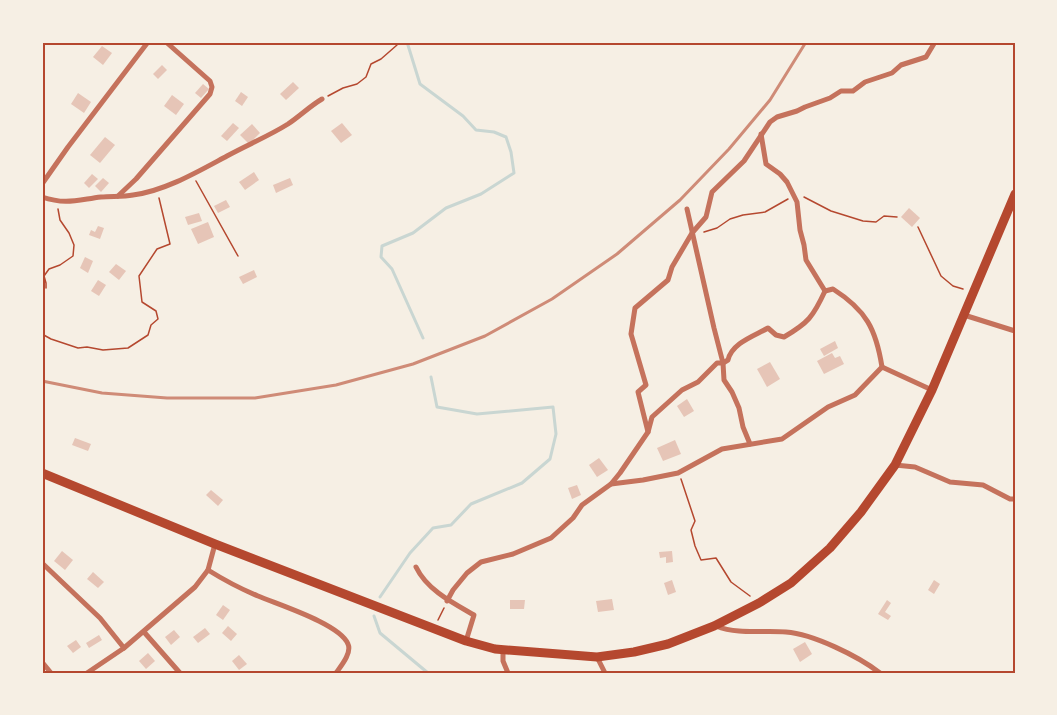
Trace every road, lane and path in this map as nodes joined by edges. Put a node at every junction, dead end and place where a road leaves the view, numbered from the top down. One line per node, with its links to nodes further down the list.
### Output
1 (148, 42): 8 (street)
2 (166, 42): 11 (street)
3 (935, 42): 6 (street)
4 (397, 45): 5 (path)
5 (321, 99): 7 (street)
6 (761, 134): 16 (street); 19 (street)
7 (192, 175): 9 (street); 17 (path)
8 (42, 184)
9 (157, 189): 11 (street); 23 (path)
10 (1015, 194): 20 (highway)
11 (118, 196): 13 (street)
12 (42, 197): 13 (street)
13 (57, 202): 18 (path)
14 (687, 209): 16 (street)
15 (918, 227): 20 (path)
16 (692, 233): 24 (street); 27 (street)
17 (238, 256)
18 (46, 288)
19 (825, 291): 24 (street); 25 (street)
20 (973, 292): 21 (highway)
21 (964, 315): 22 (street); 26 (highway)
22 (1015, 331)
23 (42, 334)
24 (723, 363): 27 (street); 28 (street)
25 (882, 367): 26 (street); 28 (street)
26 (932, 390): 29 (highway)
27 (648, 432): 32 (street)
28 (750, 444): 31 (street)
29 (895, 465): 33 (street); 39 (highway)
30 (42, 473): 34 (highway)
31 (678, 473): 32 (street); 39 (path)
32 (612, 484): 38 (street)
33 (1015, 500)
34 (215, 544): 37 (street); 41 (highway)
35 (42, 563): 44 (street)
36 (416, 567): 38 (street)
37 (208, 570): 42 (street); 52 (street)
38 (447, 600): 41 (path); 43 (street)
39 (759, 603): 40 (highway)
40 (714, 626): 46 (highway); 55 (street)
41 (434, 629): 43 (highway)
42 (144, 632): 44 (street); 51 (street)
43 (466, 642): 45 (highway)
44 (124, 648): 48 (street)
45 (503, 650): 46 (highway); 53 (street)
46 (597, 657): 54 (street)
47 (42, 662): 49 (street)
48 (96, 670): 50 (street)
49 (51, 673)
50 (87, 673)
51 (180, 673)
52 (336, 673)
53 (508, 673)
54 (605, 673)
55 (880, 673)

